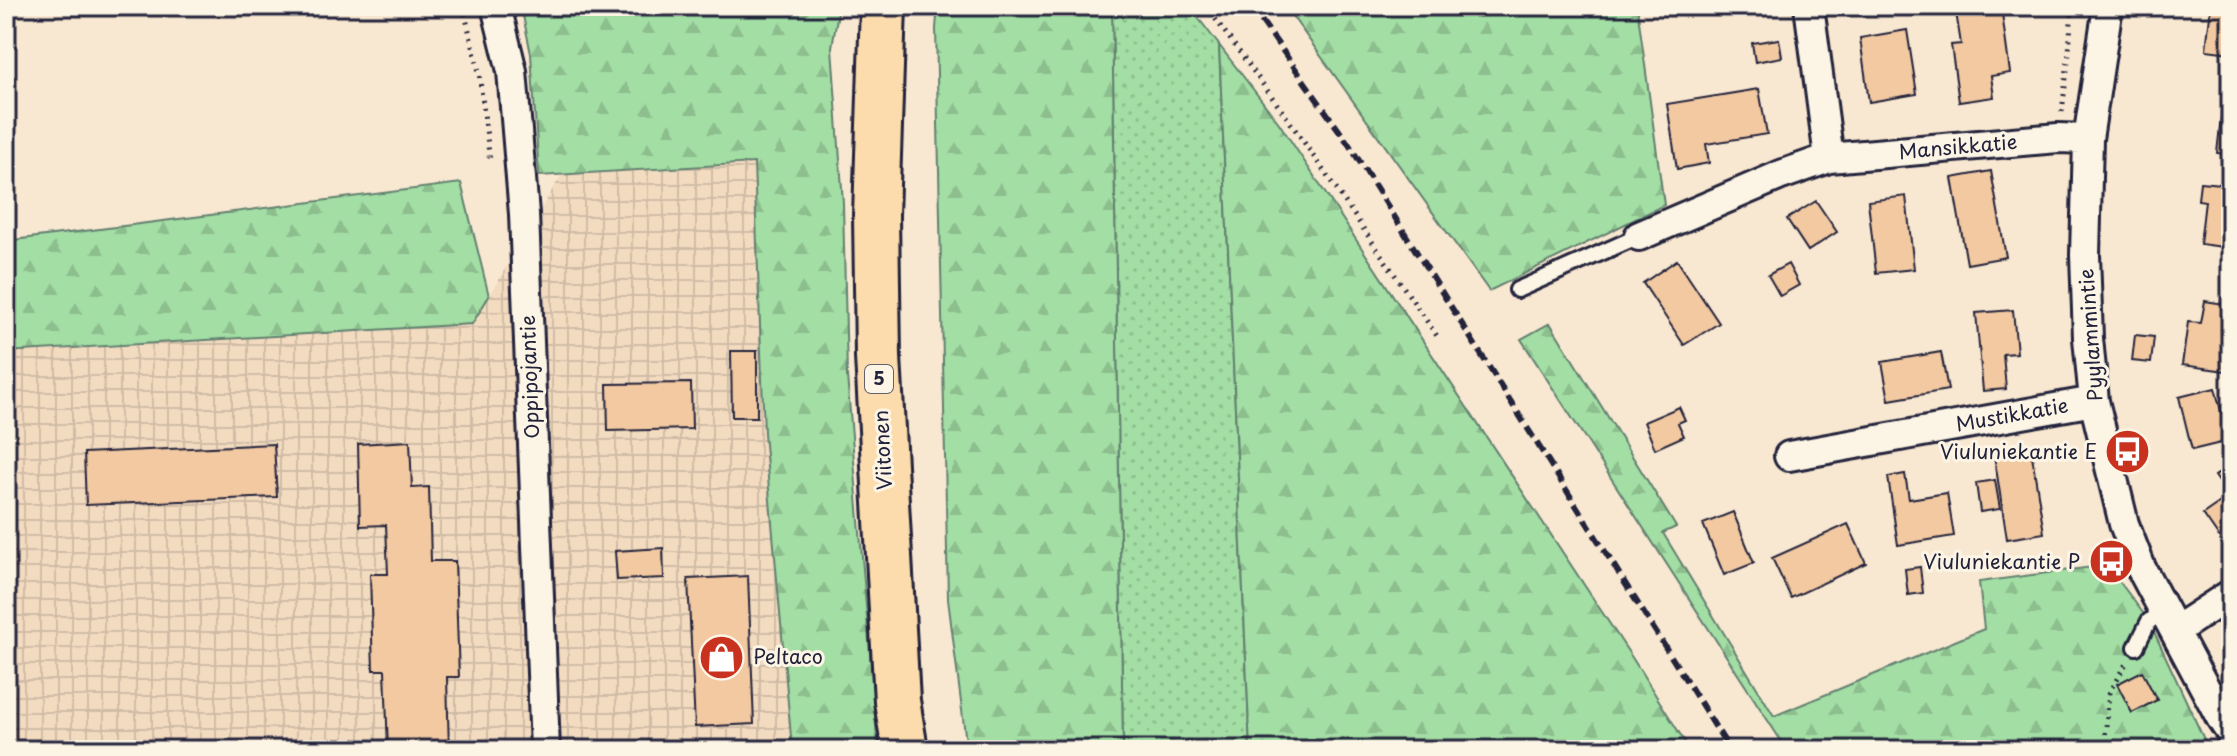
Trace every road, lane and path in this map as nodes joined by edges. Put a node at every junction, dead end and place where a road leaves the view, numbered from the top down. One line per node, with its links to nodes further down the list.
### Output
1 (463, 6): 11 (path)
2 (496, 6): 21 (street, Oppipojantie)
3 (883, 6): 22 (highway, Viitonen / 5)
4 (1206, 6): 14 (path)
5 (1809, 6): 10 (street)
6 (2072, 6): 8 (path)
7 (2108, 6): 9 (street, Pyylammintie)
8 (2058, 138): 9 (street, Mansikkatie); 10 (street, Mansikkatie)
9 (2088, 139): 15 (street, Pyylammintie)
10 (1829, 158): 12 (street, Mansikkatie)
11 (491, 172)
12 (1639, 236): 13 (lane)
13 (1517, 290)
14 (1437, 336)
15 (2094, 401): 16 (street, Mustikkatie); 18 (street, Pyylammintie)
16 (1789, 456)
17 (2231, 594): 18 (street)
18 (2171, 621): 19 (lane); 20 (street, Pyylammintie)
19 (2136, 647): 23 (path)
20 (2231, 733)
21 (545, 750)
22 (905, 750)
23 (2104, 750)

